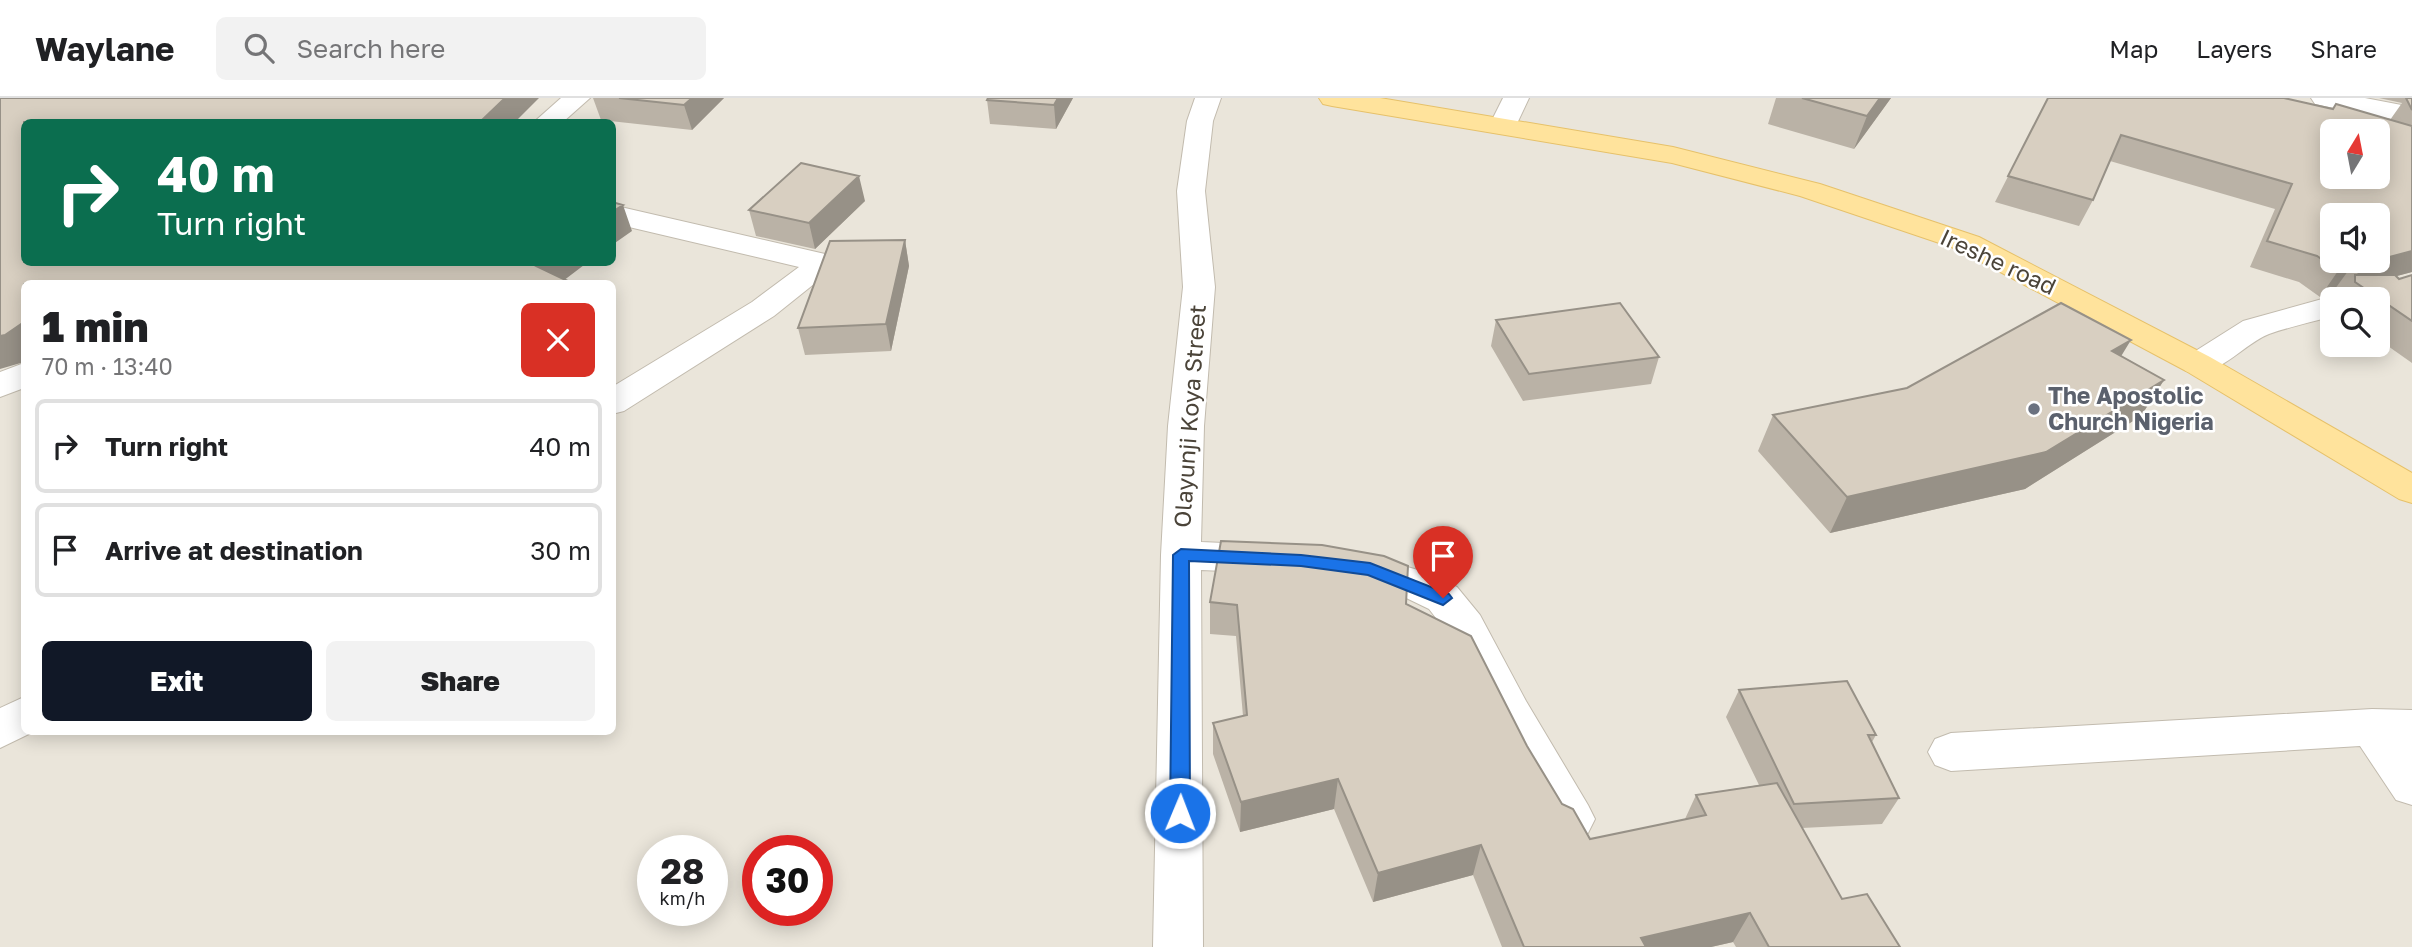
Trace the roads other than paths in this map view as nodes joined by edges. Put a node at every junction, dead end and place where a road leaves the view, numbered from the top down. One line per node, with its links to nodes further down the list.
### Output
1 (577, 98): 7 (street)
2 (1208, 98): 16 (street, Olayunji Koya Street)
3 (1332, 98): 8 (main road, Ireshe road)
4 (1516, 98): 8 (street)
5 (2324, 98): 6 (street)
6 (2412, 115)
7 (551, 119)
8 (1503, 126): 11 (main road, Ireshe road)
9 (616, 215): 14 (street)
10 (2320, 310): 11 (street)
11 (2197, 364): 15 (main road, Ireshe road)
12 (21, 376): 13 (street)
13 (0, 386)
14 (616, 401)
15 (2412, 490)
16 (1181, 555): 22 (street); 23 (street, Olayunji Koya Street)
17 (21, 717): 19 (street)
18 (2392, 728): 20 (street); 21 (street)
19 (0, 730)
20 (1951, 752)
21 (2412, 786)
22 (1571, 819)
23 (1178, 947)

